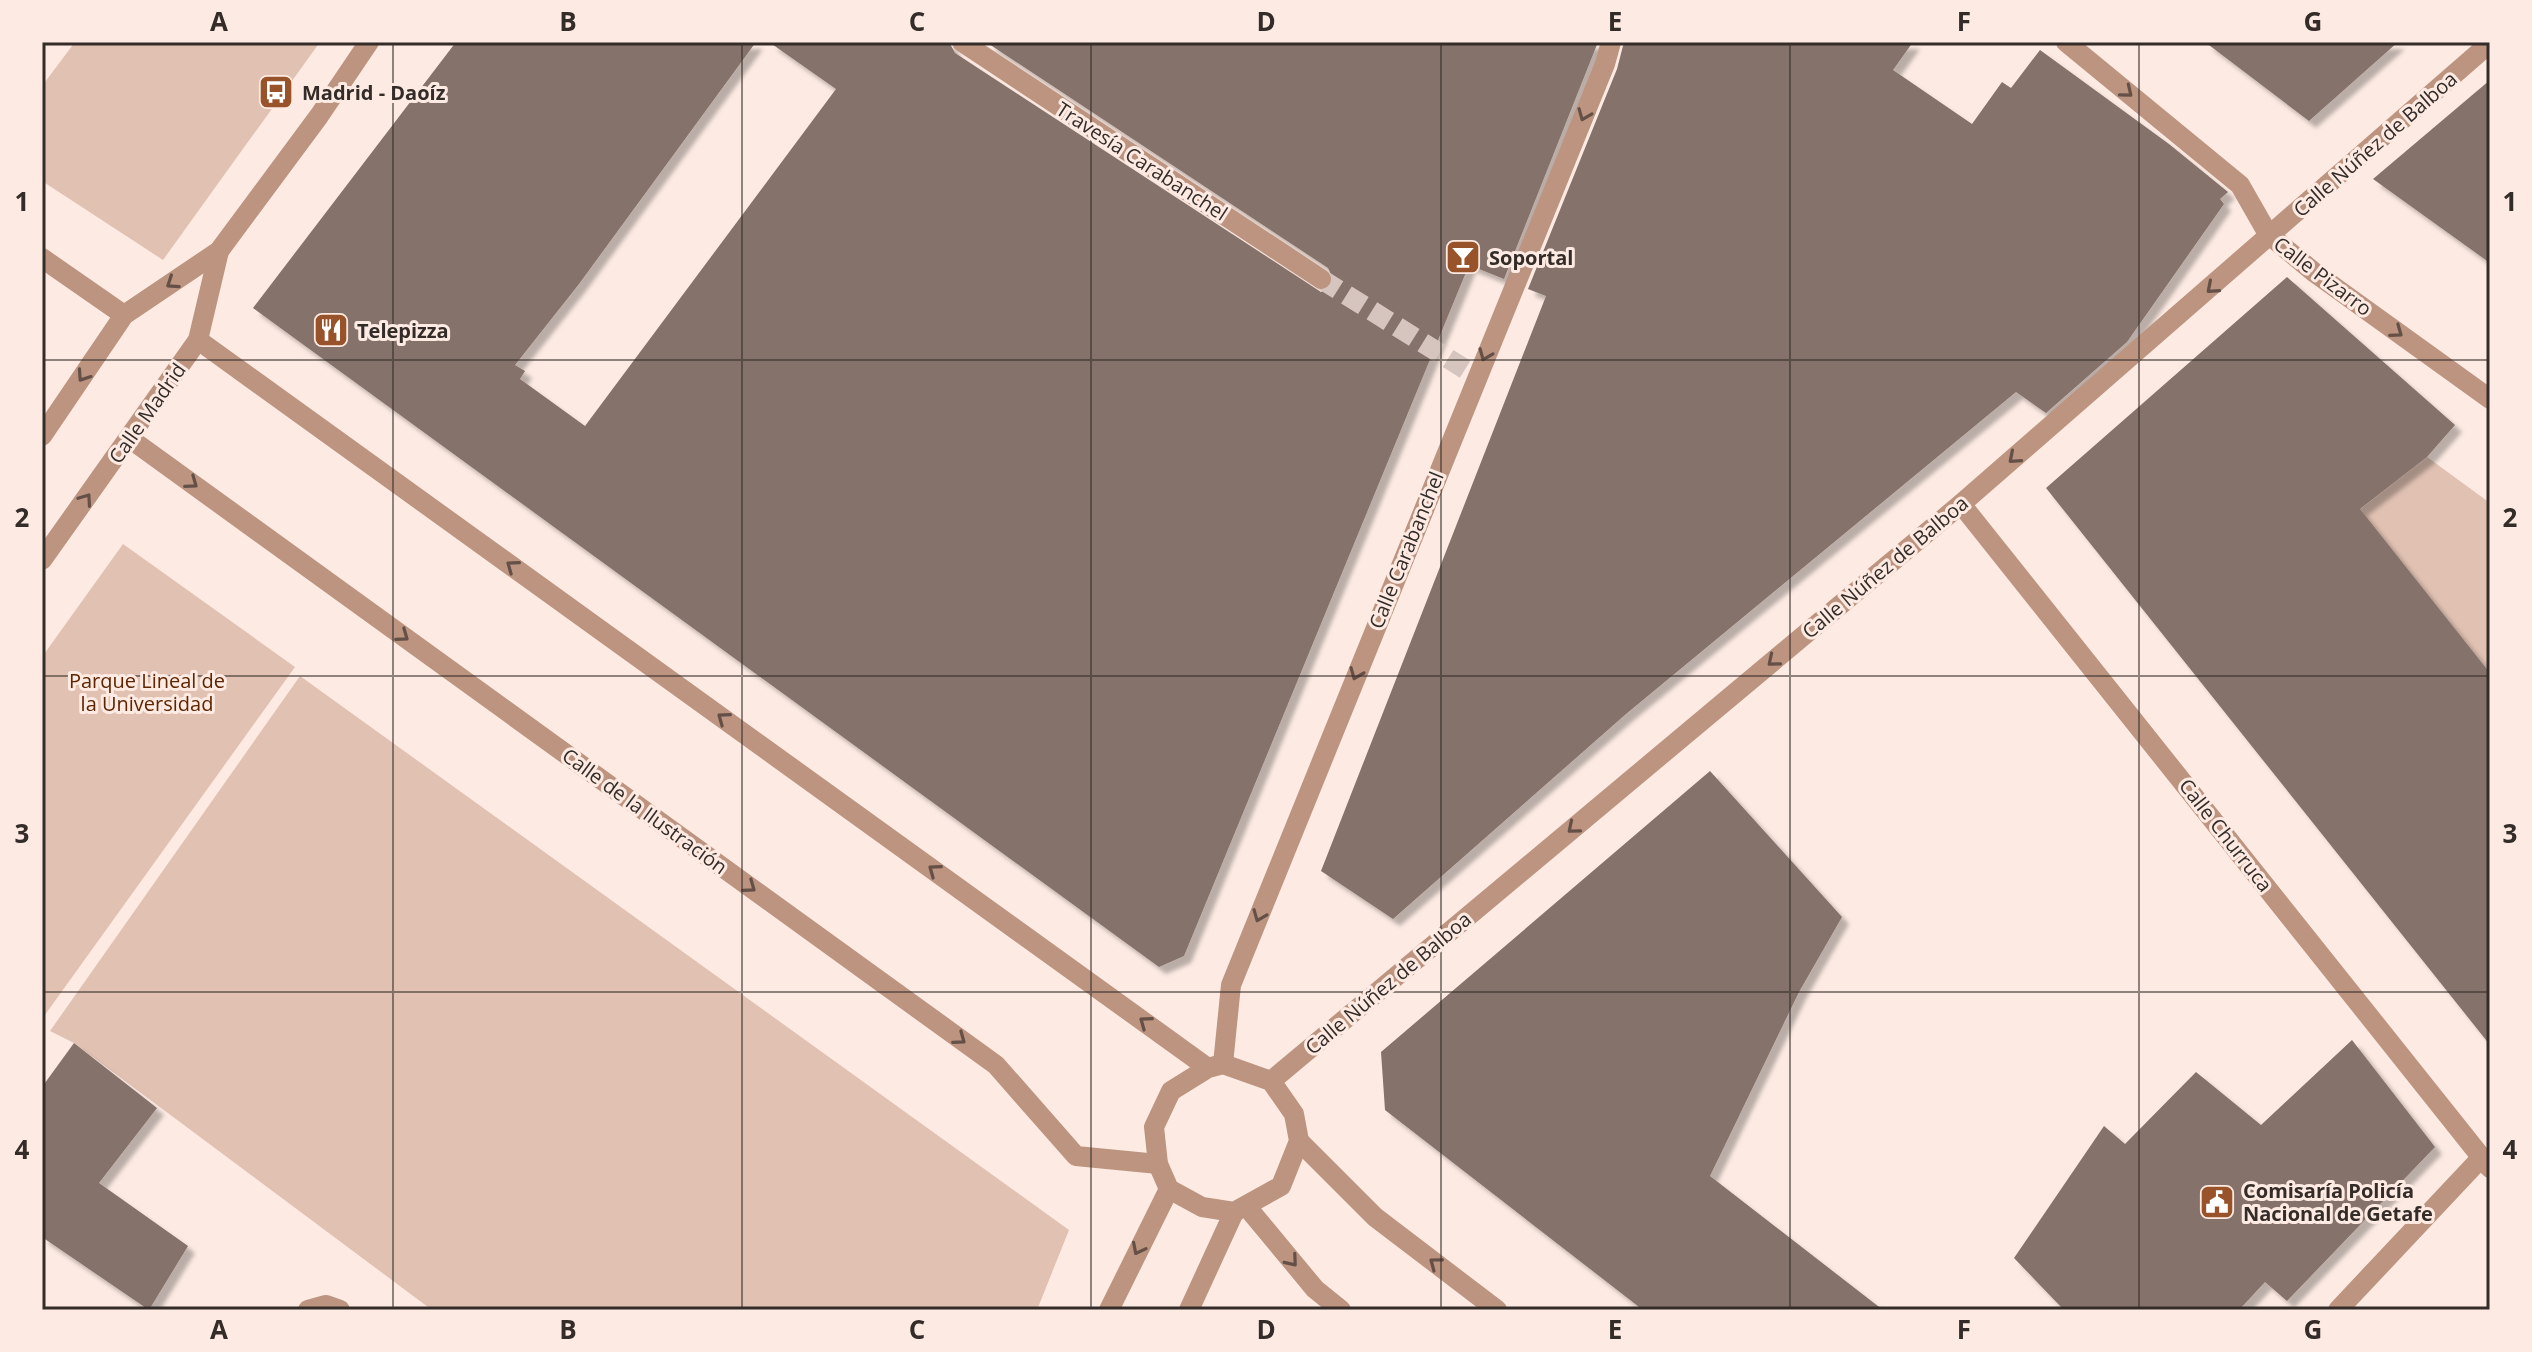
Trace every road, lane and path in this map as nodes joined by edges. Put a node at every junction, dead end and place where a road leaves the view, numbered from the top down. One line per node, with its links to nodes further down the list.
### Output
1 (369, 42): 7 (street, Calle Madrid)
2 (962, 42): 9 (street, Travesía Carabanchel)
3 (1611, 42): 17 (street, Calle Carabanchel, one-way to 17)
4 (2066, 42): 6 (street, Calle Pizarro, one-way to 6)
5 (2490, 43): 6 (street, Calle Núñez de Balboa)
6 (2268, 234): 12 (street, Calle Pizarro, one-way to 12); 15 (street, Calle Núñez de Balboa, one-way to 15)
7 (219, 251): 10 (street, Calle Madrid, one-way to 10); 11 (street, Calle Madrid)
8 (42, 258): 10 (street)
9 (1321, 279)
10 (124, 315): 13 (street, Calle Madrid, one-way to 13)
11 (198, 340): 14 (street, Calle Madrid); 17 (street, one-way to 11)
12 (2490, 399)
13 (42, 436)
14 (129, 438): 16 (street, Calle Madrid, one-way to 14); 21 (street, Calle de la Ilustración, one-way to 21)
15 (1961, 504): 18 (street, Calle Núñez de Balboa, one-way to 18); 20 (street, Calle Churruca)
16 (42, 560)
17 (1216, 1066): 18 (street); 21 (street)
18 (1271, 1081): 19 (street)
19 (1299, 1141): 23 (street); 29 (street, one-way to 19)
20 (2486, 1163): 30 (street)
21 (1158, 1164): 22 (street)
22 (1169, 1189): 23 (street); 26 (street, one-way to 26)
23 (1240, 1210): 27 (street); 28 (street, one-way to 28)
24 (308, 1310): 25 (street)
25 (340, 1310)
26 (1109, 1310)
27 (1189, 1310)
28 (1341, 1310)
29 (1497, 1310)
30 (2338, 1310)

